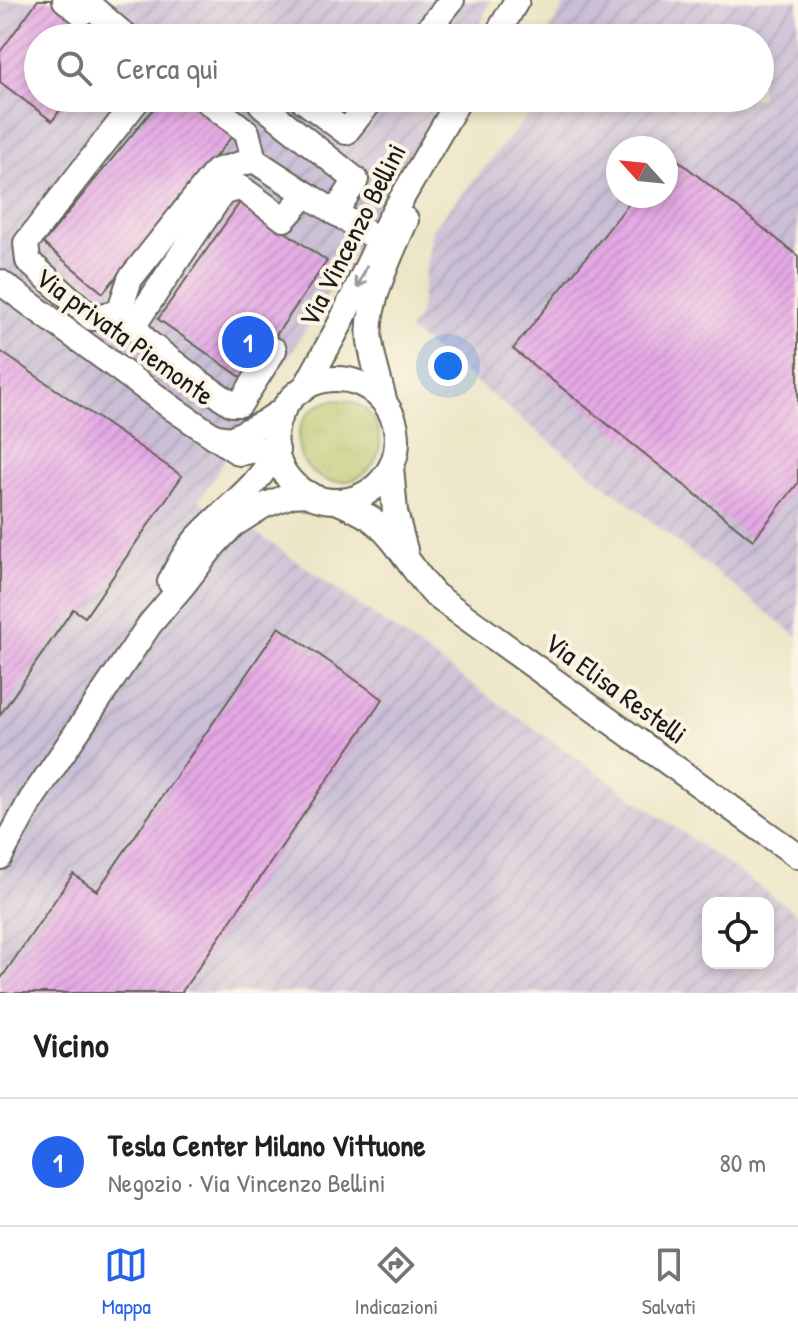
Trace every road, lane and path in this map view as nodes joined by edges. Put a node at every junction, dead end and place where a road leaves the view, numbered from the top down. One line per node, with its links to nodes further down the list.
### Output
1 (65, 0): 4 (street)
2 (452, 0): 5 (street)
3 (517, 0): 6 (street)
4 (112, 24)
5 (432, 24)
6 (503, 24)
7 (128, 112): 14 (street)
8 (221, 112): 14 (street)
9 (271, 112): 16 (street)
10 (319, 112): 11 (street)
11 (362, 112)
12 (451, 112): 17 (street, Via Vincenzo Bellini)
13 (453, 112): 21 (street, Via Vincenzo Bellini)
14 (254, 160): 15 (street)
15 (306, 194): 16 (street); 19 (street)
16 (335, 213): 17 (street)
17 (379, 240): 20 (street, Via Vincenzo Bellini, one-way to 20)
18 (0, 282): 23 (street, Via privata Piemonte)
19 (274, 350)
20 (305, 388): 21 (street); 22 (street, Via Vincenzo Bellini)
21 (386, 405): 25 (street, Via Vincenzo Bellini)
22 (283, 410): 23 (street, Via privata Piemonte); 24 (street)
23 (216, 437): 24 (street, Via privata Piemonte)
24 (276, 449): 26 (street); 29 (street)
25 (391, 467): 27 (street); 28 (street, Via Elisa Restelli)
26 (309, 494): 27 (street); 29 (street)
27 (336, 501): 28 (street, Via Elisa Restelli)
28 (408, 560): 32 (street, Via Elisa Restelli)
29 (150, 624): 30 (street)
30 (31, 800): 31 (street); 33 (street)
31 (0, 834)
32 (798, 856)
33 (0, 857)

